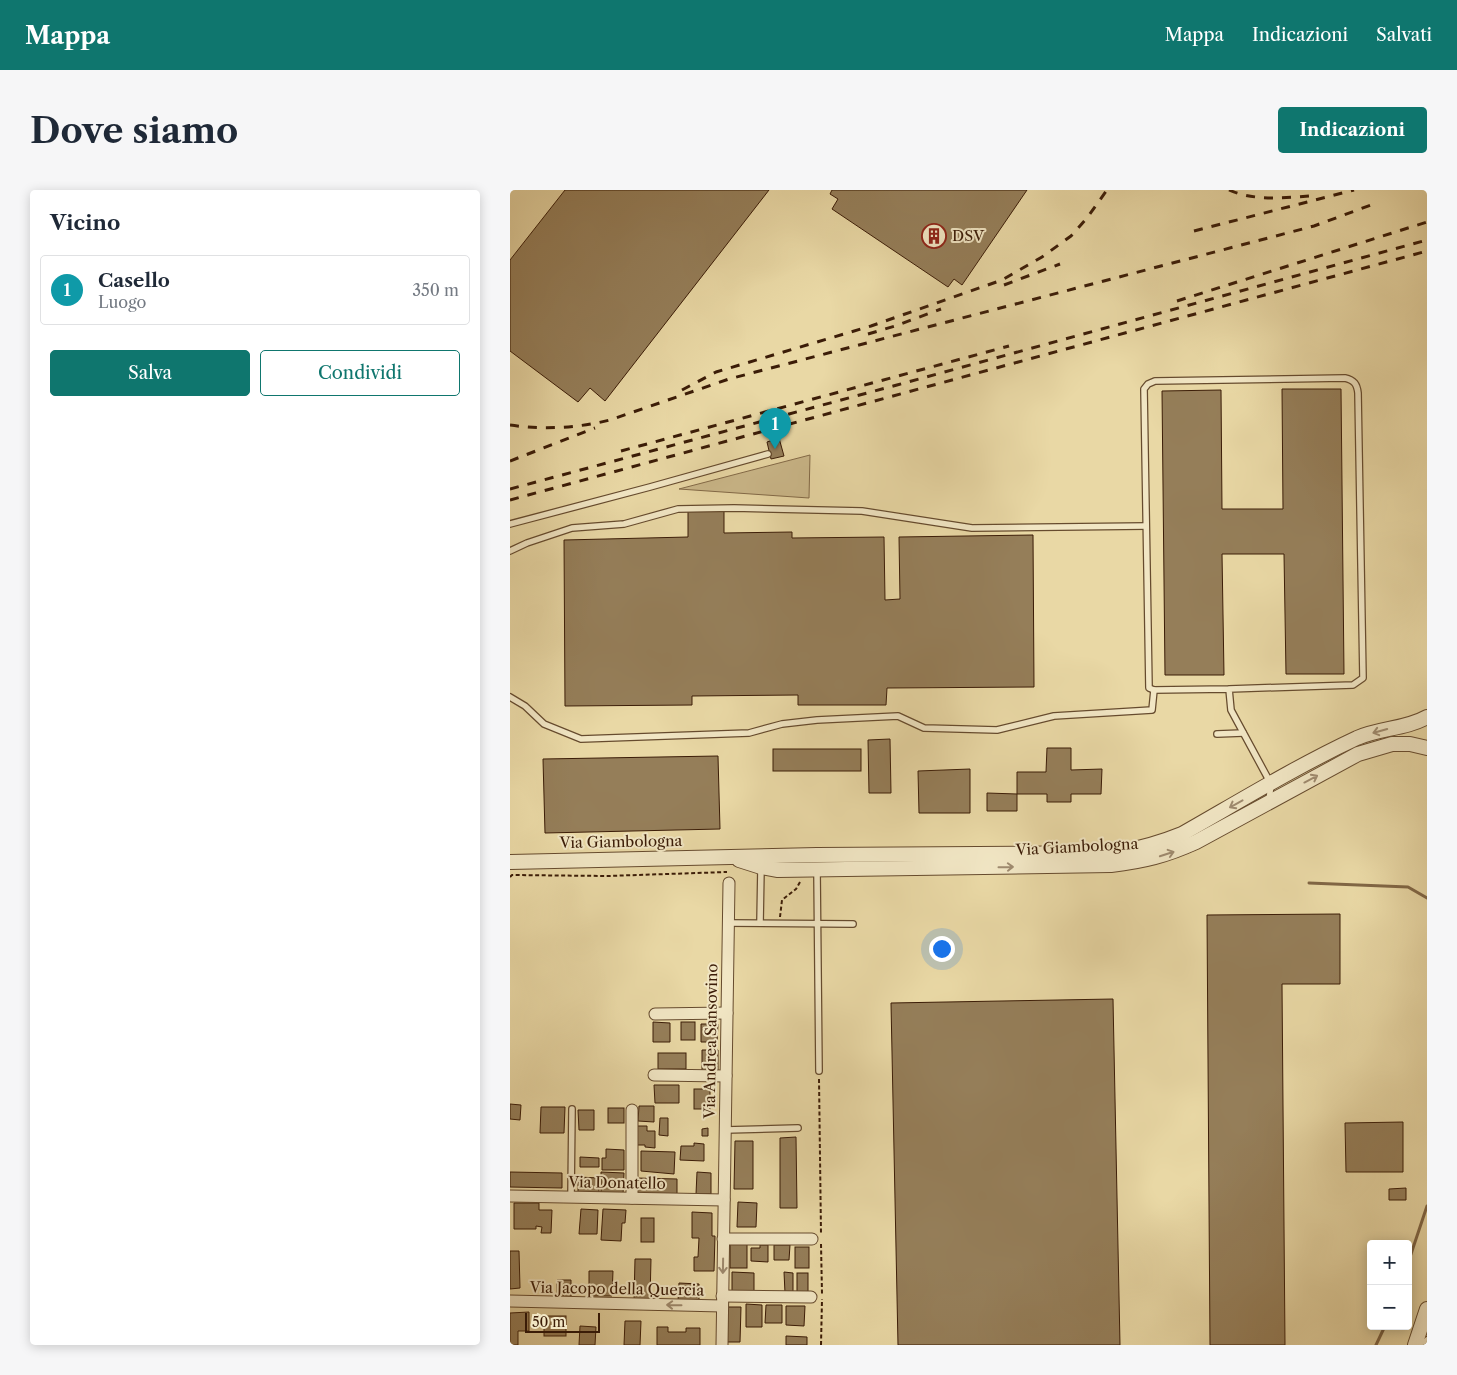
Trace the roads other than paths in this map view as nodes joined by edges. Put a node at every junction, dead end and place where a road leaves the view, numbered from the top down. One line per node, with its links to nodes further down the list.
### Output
1 (768, 454): 2 (lane)
2 (510, 524)
3 (1146, 526): 4 (lane); 5 (lane); 6 (lane)
4 (510, 551)
5 (1229, 689): 6 (lane); 9 (lane)
6 (1154, 690): 7 (lane)
7 (510, 698)
8 (1427, 717): 12 (street, Via Giambologna, one-way to 12)
9 (1243, 733): 10 (lane); 12 (lane)
10 (1217, 734)
11 (1427, 748): 13 (street, Via Giambologna, one-way to 11)
12 (1271, 784): 13 (lane); 14 (street, Via Giambologna, one-way to 14)
13 (1269, 802): 17 (street, Via Giambologna, one-way to 13)
14 (1002, 854): 15 (street, Via Giambologna); 17 (street, Via Giambologna)
15 (732, 857): 16 (street, Via Giambologna); 19 (street, Via Giambologna)
16 (510, 862)
17 (904, 864): 18 (street, Via Giambologna)
18 (817, 865): 19 (street, Via Giambologna); 23 (lane)
19 (761, 867): 22 (lane)
20 (729, 883): 21 (street, Via Andrea Sansovino)
21 (728, 923): 22 (lane); 25 (street, Via Andrea Sansovino)
22 (760, 923): 23 (lane)
23 (818, 924): 24 (lane); 27 (lane)
24 (853, 924)
25 (727, 1013): 26 (street); 29 (street, Via Andrea Sansovino)
26 (655, 1014)
27 (819, 1071)
28 (654, 1075): 29 (street)
29 (726, 1076): 33 (street, Via Andrea Sansovino)
30 (572, 1109): 35 (lane)
31 (632, 1110): 36 (street)
32 (798, 1128): 33 (lane)
33 (725, 1130): 37 (street, Via Andrea Sansovino)
34 (510, 1196): 35 (street, Via Donatello)
35 (571, 1197): 36 (street, Via Donatello)
36 (632, 1198): 37 (street, Via Donatello)
37 (724, 1200): 38 (street, Via Andrea Sansovino)
38 (723, 1239): 39 (street); 42 (street, Via Andrea Sansovino, one-way to 42)
39 (812, 1239)
40 (811, 1297): 42 (street, Via Jacopo della Quercia)
41 (510, 1301): 42 (street, Via Jacopo della Quercia, one-way to 41)
42 (722, 1301): 46 (street, Via Andrea Sansovino)
43 (1427, 1309): 47 (street)
44 (1427, 1320): 47 (street)
45 (1427, 1340): 48 (lane)
46 (722, 1345)
47 (1415, 1345)
48 (1421, 1345)

